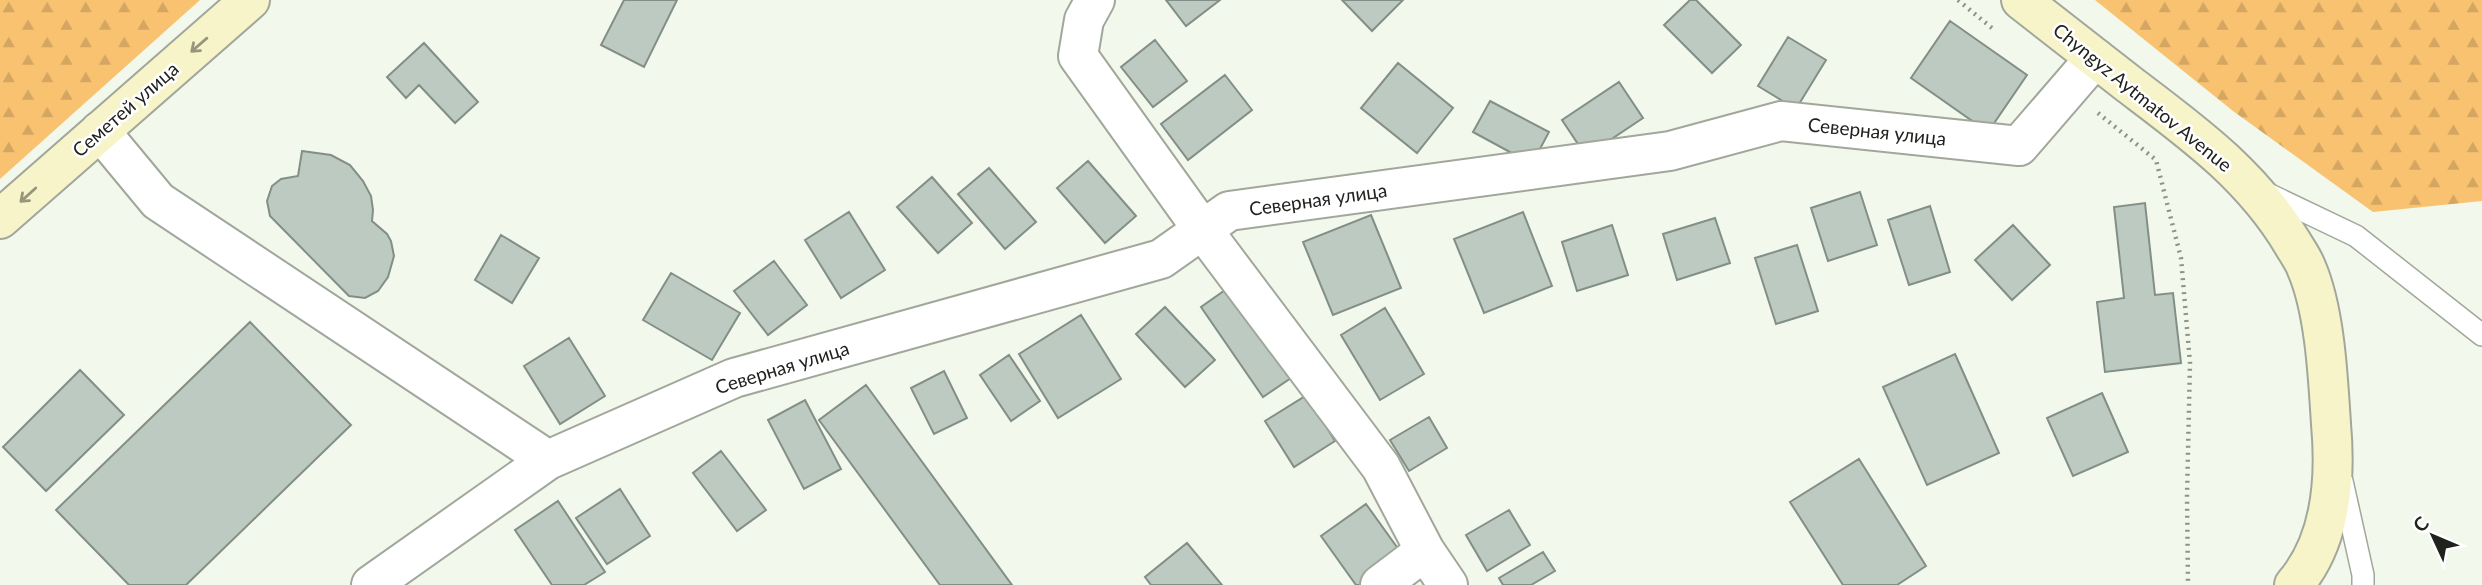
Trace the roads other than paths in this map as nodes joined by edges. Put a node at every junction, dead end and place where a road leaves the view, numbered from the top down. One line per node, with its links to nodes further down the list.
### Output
1 (250, 0): 5 (main road, Семетей улица, one-way to 5)
2 (1095, 0): 8 (street)
3 (2021, 0): 4 (main road, Chyngyz Aytmatov Avenue)
4 (2095, 58): 6 (main road, Chyngyz Aytmatov Avenue); 8 (street, Северная улица)
5 (100, 131): 7 (main road, Семетей улица, one-way to 7); 11 (street)
6 (2252, 186): 9 (lane); 10 (main road, Chyngyz Aytmatov Avenue)
7 (0, 219)
8 (1202, 229): 11 (street, Северная улица); 12 (street)
9 (2482, 335)
10 (2332, 435): 16 (main road, Chyngyz Aytmatov Avenue); 17 (lane)
11 (548, 460): 13 (street, Северная улица)
12 (1425, 551): 14 (street); 15 (street)
13 (371, 585)
14 (1380, 585)
15 (1448, 585)
16 (2294, 585)
17 (2363, 585)

